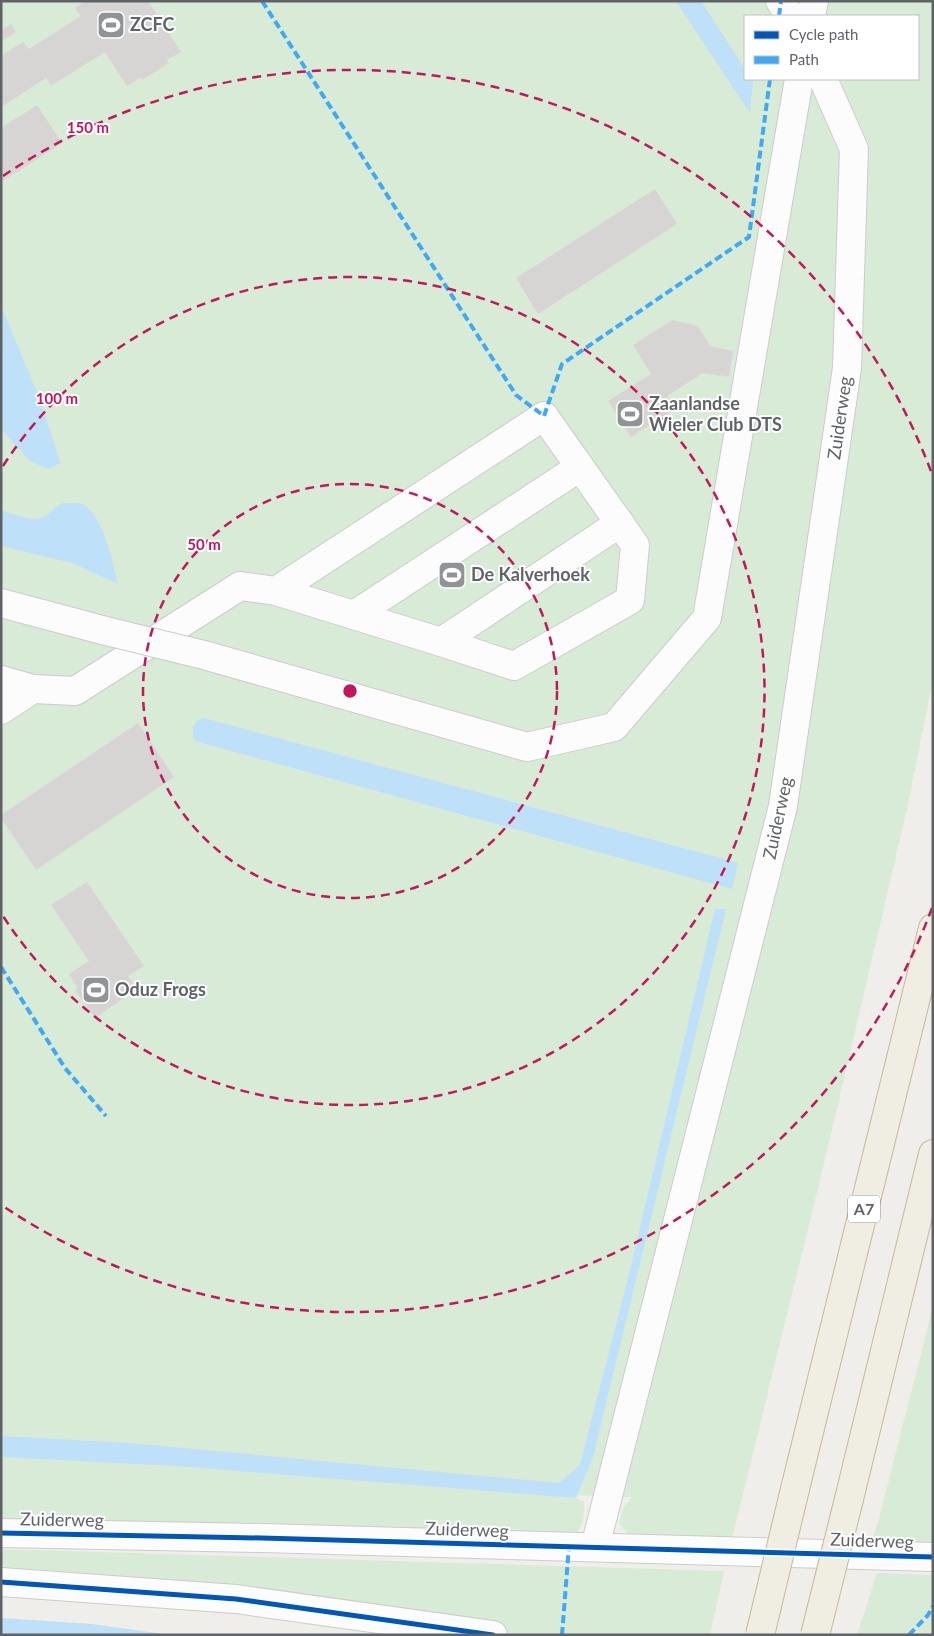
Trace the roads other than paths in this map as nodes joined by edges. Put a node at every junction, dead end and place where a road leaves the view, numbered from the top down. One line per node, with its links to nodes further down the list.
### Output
1 (780, 1): 3 (street)
2 (814, 1): 4 (street)
3 (789, 15)
4 (811, 15)
5 (799, 80): 10 (street, bridge)
6 (823, 80): 19 (street, Zuiderweg)
7 (580, 466): 8 (street); 9 (street); 11 (street)
8 (620, 523): 12 (street); 12 (street)
9 (276, 590): 11 (street); 14 (street)
10 (1, 603)
11 (354, 615): 12 (street)
12 (441, 642)
13 (1, 680): 14 (street)
14 (33, 689): 15 (street)
15 (1, 710)
16 (933, 928): 23 (highway, A7, bridge)
17 (933, 1154): 24 (highway, bridge)
18 (1, 1533): 19 (street, Zuiderweg)
19 (595, 1547): 20 (street, Zuiderweg)
20 (933, 1557)
21 (1, 1582): 22 (street)
22 (493, 1635)
23 (760, 1635)
24 (815, 1635)

